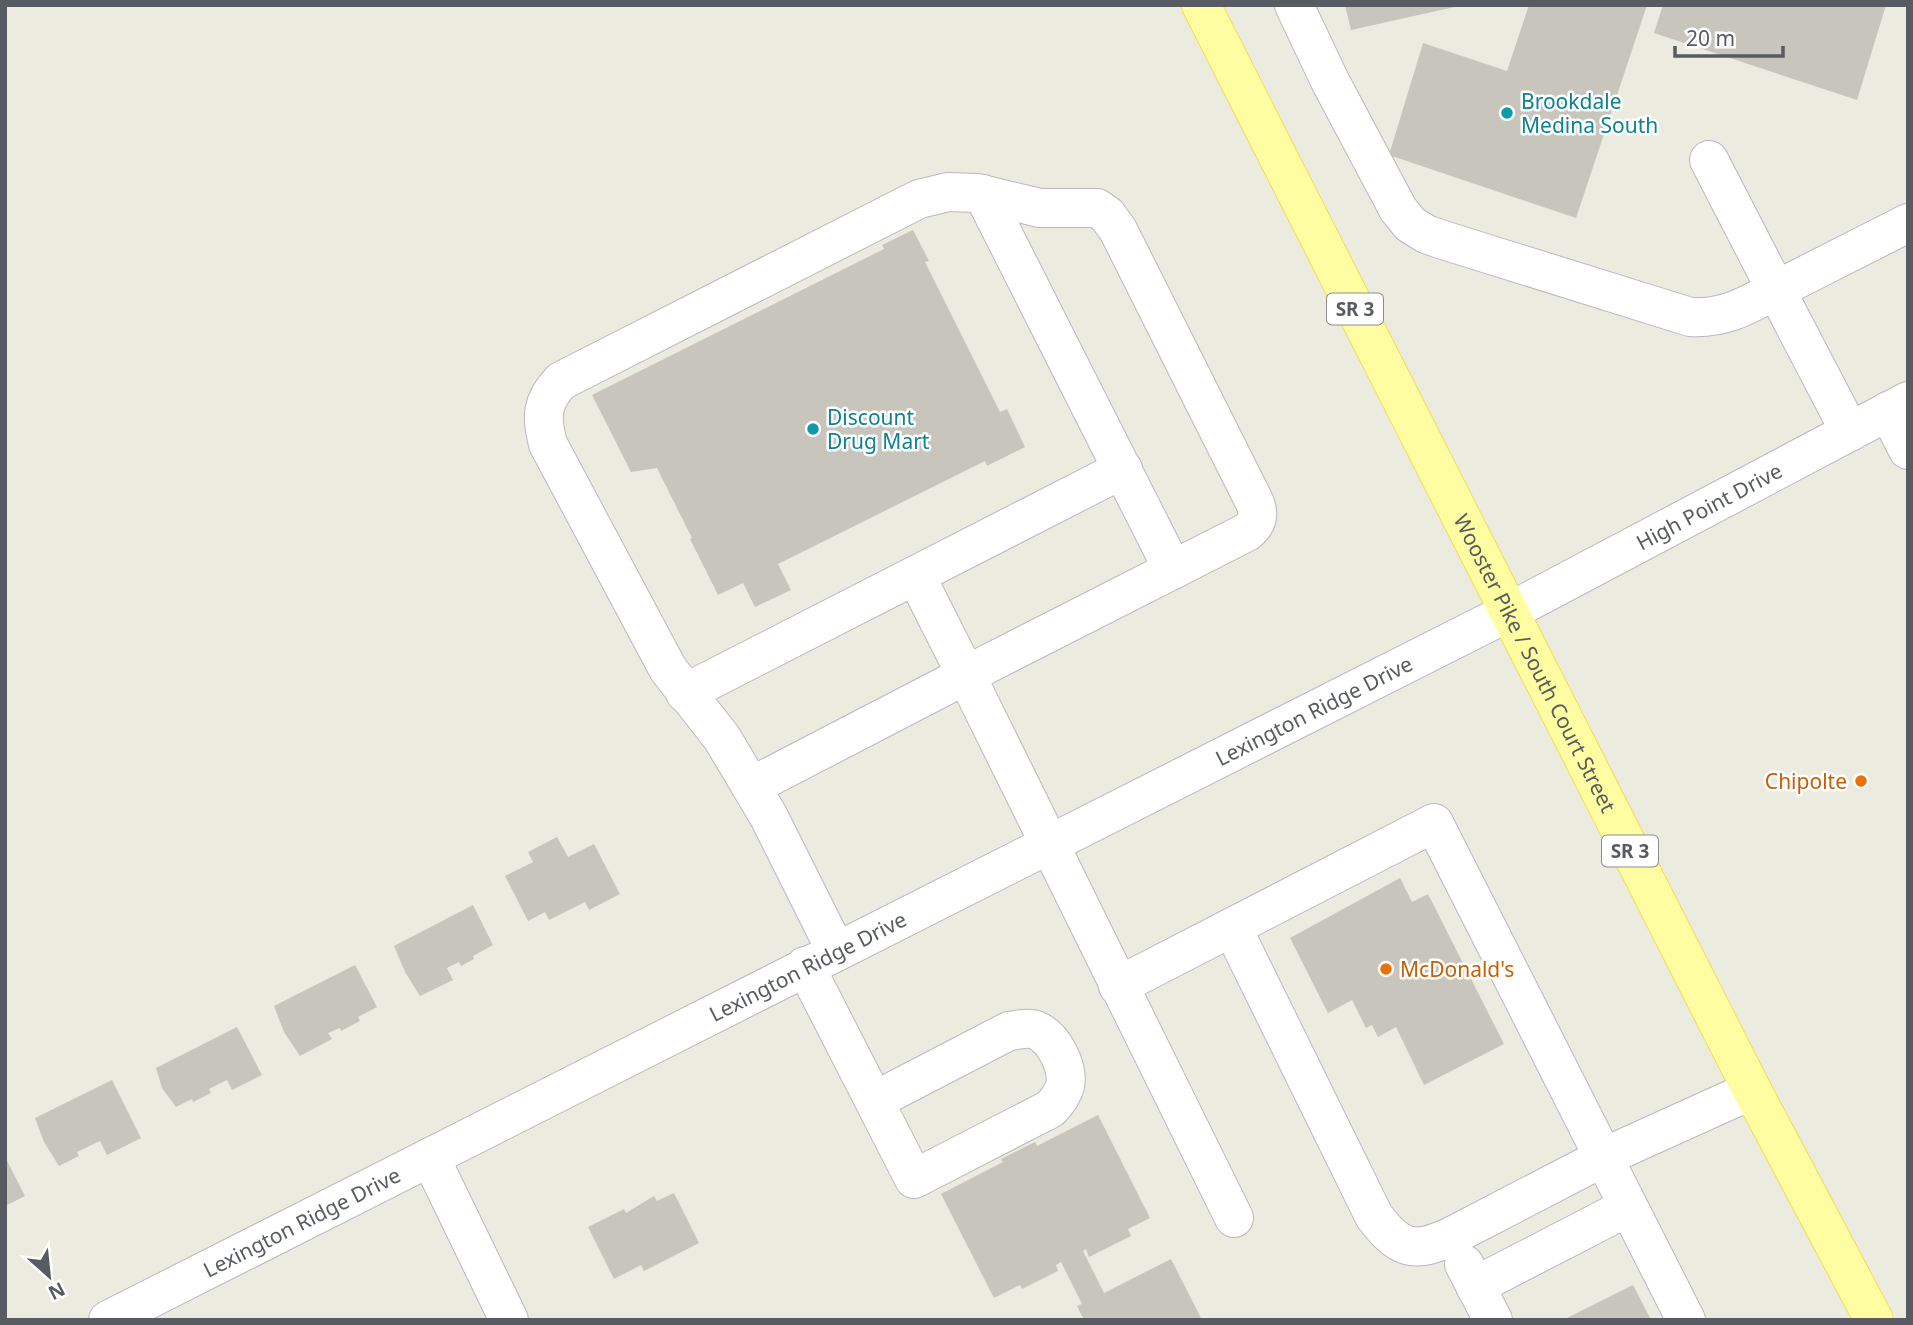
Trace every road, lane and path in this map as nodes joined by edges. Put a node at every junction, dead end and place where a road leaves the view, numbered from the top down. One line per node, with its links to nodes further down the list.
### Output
1 (1201, 5): 13 (main road, Wooster Pike / South Court Street / SR 3)
2 (1294, 5): 6 (street)
3 (1709, 160): 6 (street)
4 (983, 194): 10 (street); 11 (street); 15 (street)
5 (1908, 223): 6 (street)
6 (1776, 290): 8 (street)
7 (1898, 406): 8 (street, High Point Drive); 9 (street)
8 (1850, 432): 13 (street, High Point Drive)
9 (1908, 450)
10 (1123, 469): 11 (street); 12 (street)
11 (1173, 570): 14 (street)
12 (916, 576): 14 (street); 15 (street)
13 (1509, 612): 17 (street, Lexington Ridge Drive); 21 (main road, Wooster Pike / South Court Street / SR 3)
14 (967, 675): 16 (street); 17 (street)
15 (685, 693): 16 (street)
16 (752, 786): 19 (street)
17 (1050, 843): 19 (street, Lexington Ridge Drive); 20 (street)
18 (1232, 927): 20 (street); 24 (street); 27 (street)
19 (820, 959): 22 (street); 23 (street, Lexington Ridge Drive)
20 (1118, 986): 26 (street)
21 (1752, 1090): 24 (street); 33 (main road, Wooster Pike / South Court Street / SR 3)
22 (874, 1101): 22 (street)
23 (430, 1157): 29 (street, Lexington Ridge Drive); 30 (street)
24 (1604, 1157): 25 (street); 27 (street)
25 (1628, 1207): 28 (street); 32 (street)
26 (1234, 1218)
27 (1450, 1237): 28 (street)
28 (1475, 1286): 31 (street)
29 (108, 1320)
30 (509, 1320)
31 (1493, 1320)
32 (1686, 1320)
33 (1874, 1320)

